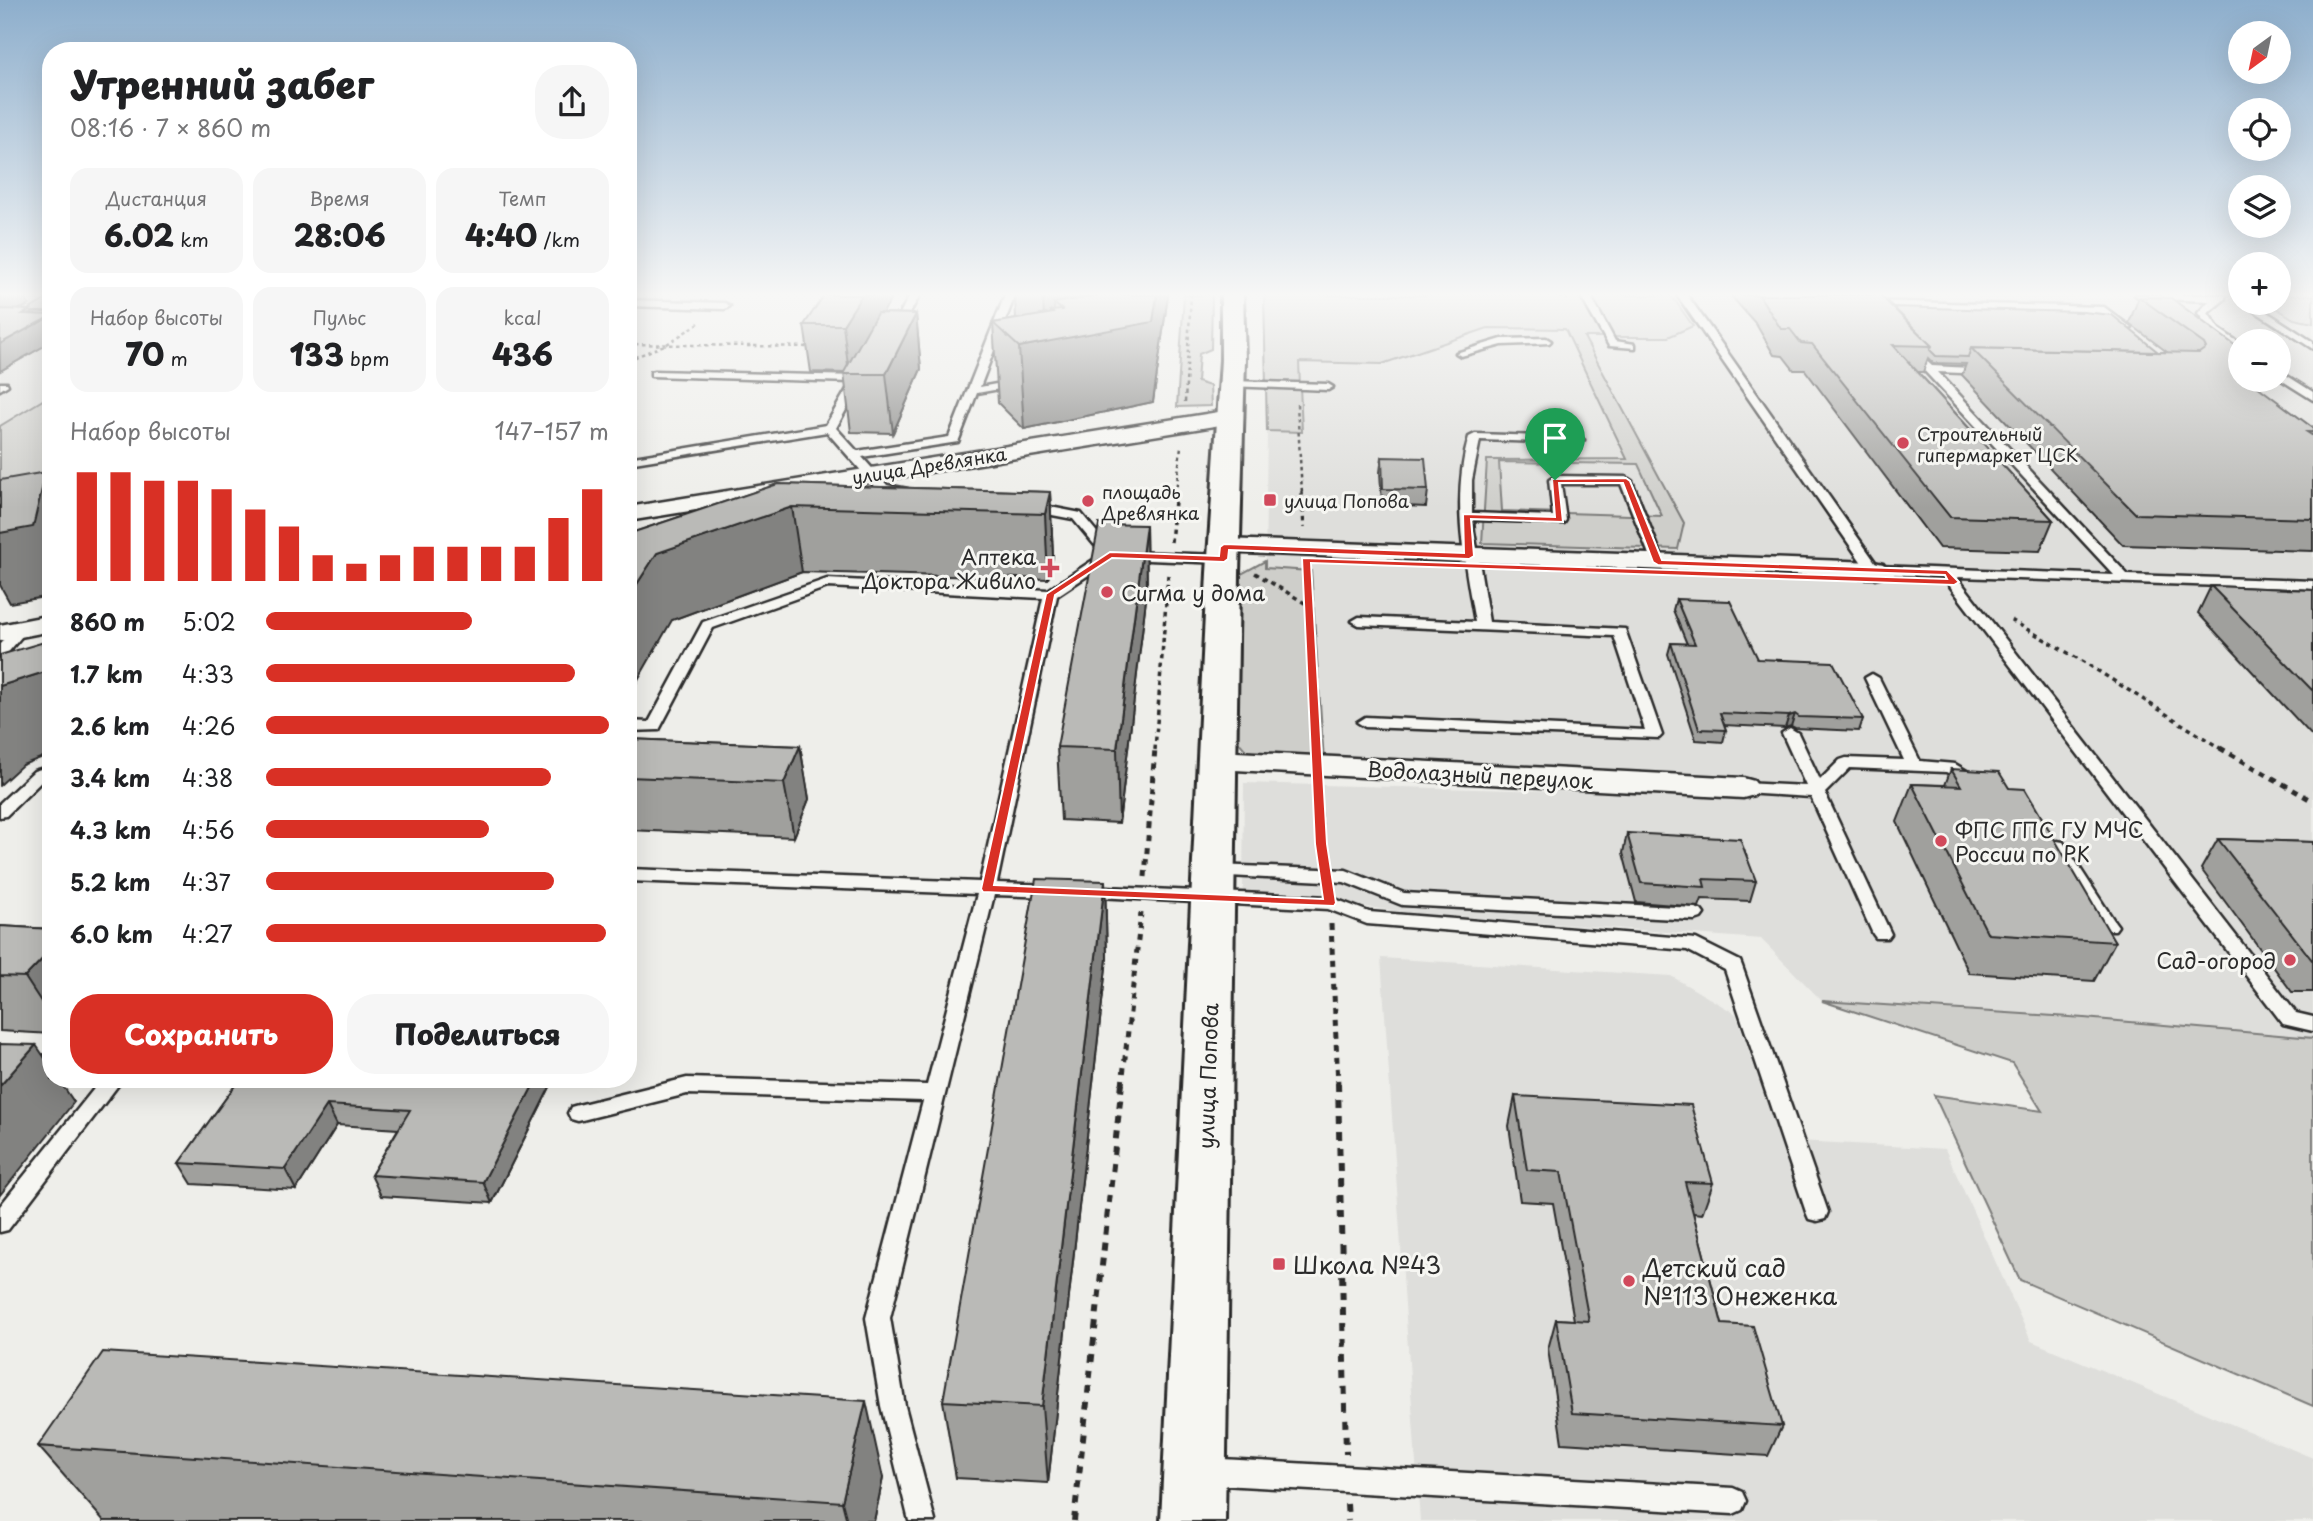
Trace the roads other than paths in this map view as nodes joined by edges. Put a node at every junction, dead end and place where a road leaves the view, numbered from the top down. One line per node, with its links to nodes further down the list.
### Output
1 (983, 366): 12 (lane)
2 (1232, 366): 10 (street, улица Попова)
3 (1732, 366): 28 (lane)
4 (1925, 366): 5 (lane)
5 (1928, 369): 6 (lane); 30 (lane)
6 (1996, 371)
7 (656, 374): 15 (lane)
8 (1026, 381): 12 (lane)
9 (2291, 382): 13 (lane)
10 (1232, 384): 11 (lane); 14 (street, улица Попова)
11 (1328, 387)
12 (973, 391): 17 (lane)
13 (2313, 397)
14 (1231, 417): 19 (street, улица Древлянка); 24 (street, улица Попова)
15 (830, 428): 17 (lane); 18 (lane)
16 (1578, 440): 23 (lane)
17 (856, 455): 19 (lane)
18 (637, 460)
19 (873, 474): 20 (lane); 22 (street, улица Древлянка)
20 (921, 495)
21 (1021, 506): 25 (lane)
22 (637, 513)
23 (1466, 516): 26 (lane); 27 (lane)
24 (1224, 553): 25 (lane); 26 (street); 42 (street, улица Попова)
25 (1110, 555): 32 (lane)
26 (1469, 556): 27 (street); 35 (lane)
27 (1658, 562): 28 (street)
28 (1874, 570): 29 (lane)
29 (1947, 573): 30 (lane); 56 (lane)
30 (2124, 579): 31 (lane)
31 (2310, 587)
32 (1051, 594): 40 (lane); 52 (lane)
33 (1359, 621): 35 (lane)
34 (42, 625): 36 (street)
35 (1483, 626): 39 (lane)
36 (10, 631): 37 (lane)
37 (0, 653)
38 (1872, 677): 43 (lane)
39 (1365, 722)
40 (637, 726)
41 (1790, 733): 47 (lane)
42 (1217, 760): 46 (street, Водолазный переулок); 51 (street, улица Попова)
43 (1914, 764): 45 (lane); 47 (lane)
44 (42, 773): 48 (lane)
45 (1986, 786)
46 (1743, 788): 47 (lane)
47 (1817, 792): 55 (lane)
48 (0, 812)
49 (2050, 834): 54 (lane)
50 (637, 875): 52 (lane)
51 (1213, 884): 52 (lane); 53 (lane); 62 (lane); 64 (street, улица Попова)
52 (987, 889): 60 (lane)
53 (1695, 914)
54 (2109, 926)
55 (1882, 934)
56 (2313, 1024)
57 (0, 1061): 58 (lane)
58 (42, 1063)
59 (106, 1088): 63 (lane)
60 (935, 1093): 61 (lane); 66 (lane)
61 (578, 1113)
62 (1817, 1212)
63 (0, 1223)
64 (1195, 1470): 65 (lane); 67 (street, улица Попова)
65 (1733, 1501)
66 (922, 1521)
67 (1193, 1521)

